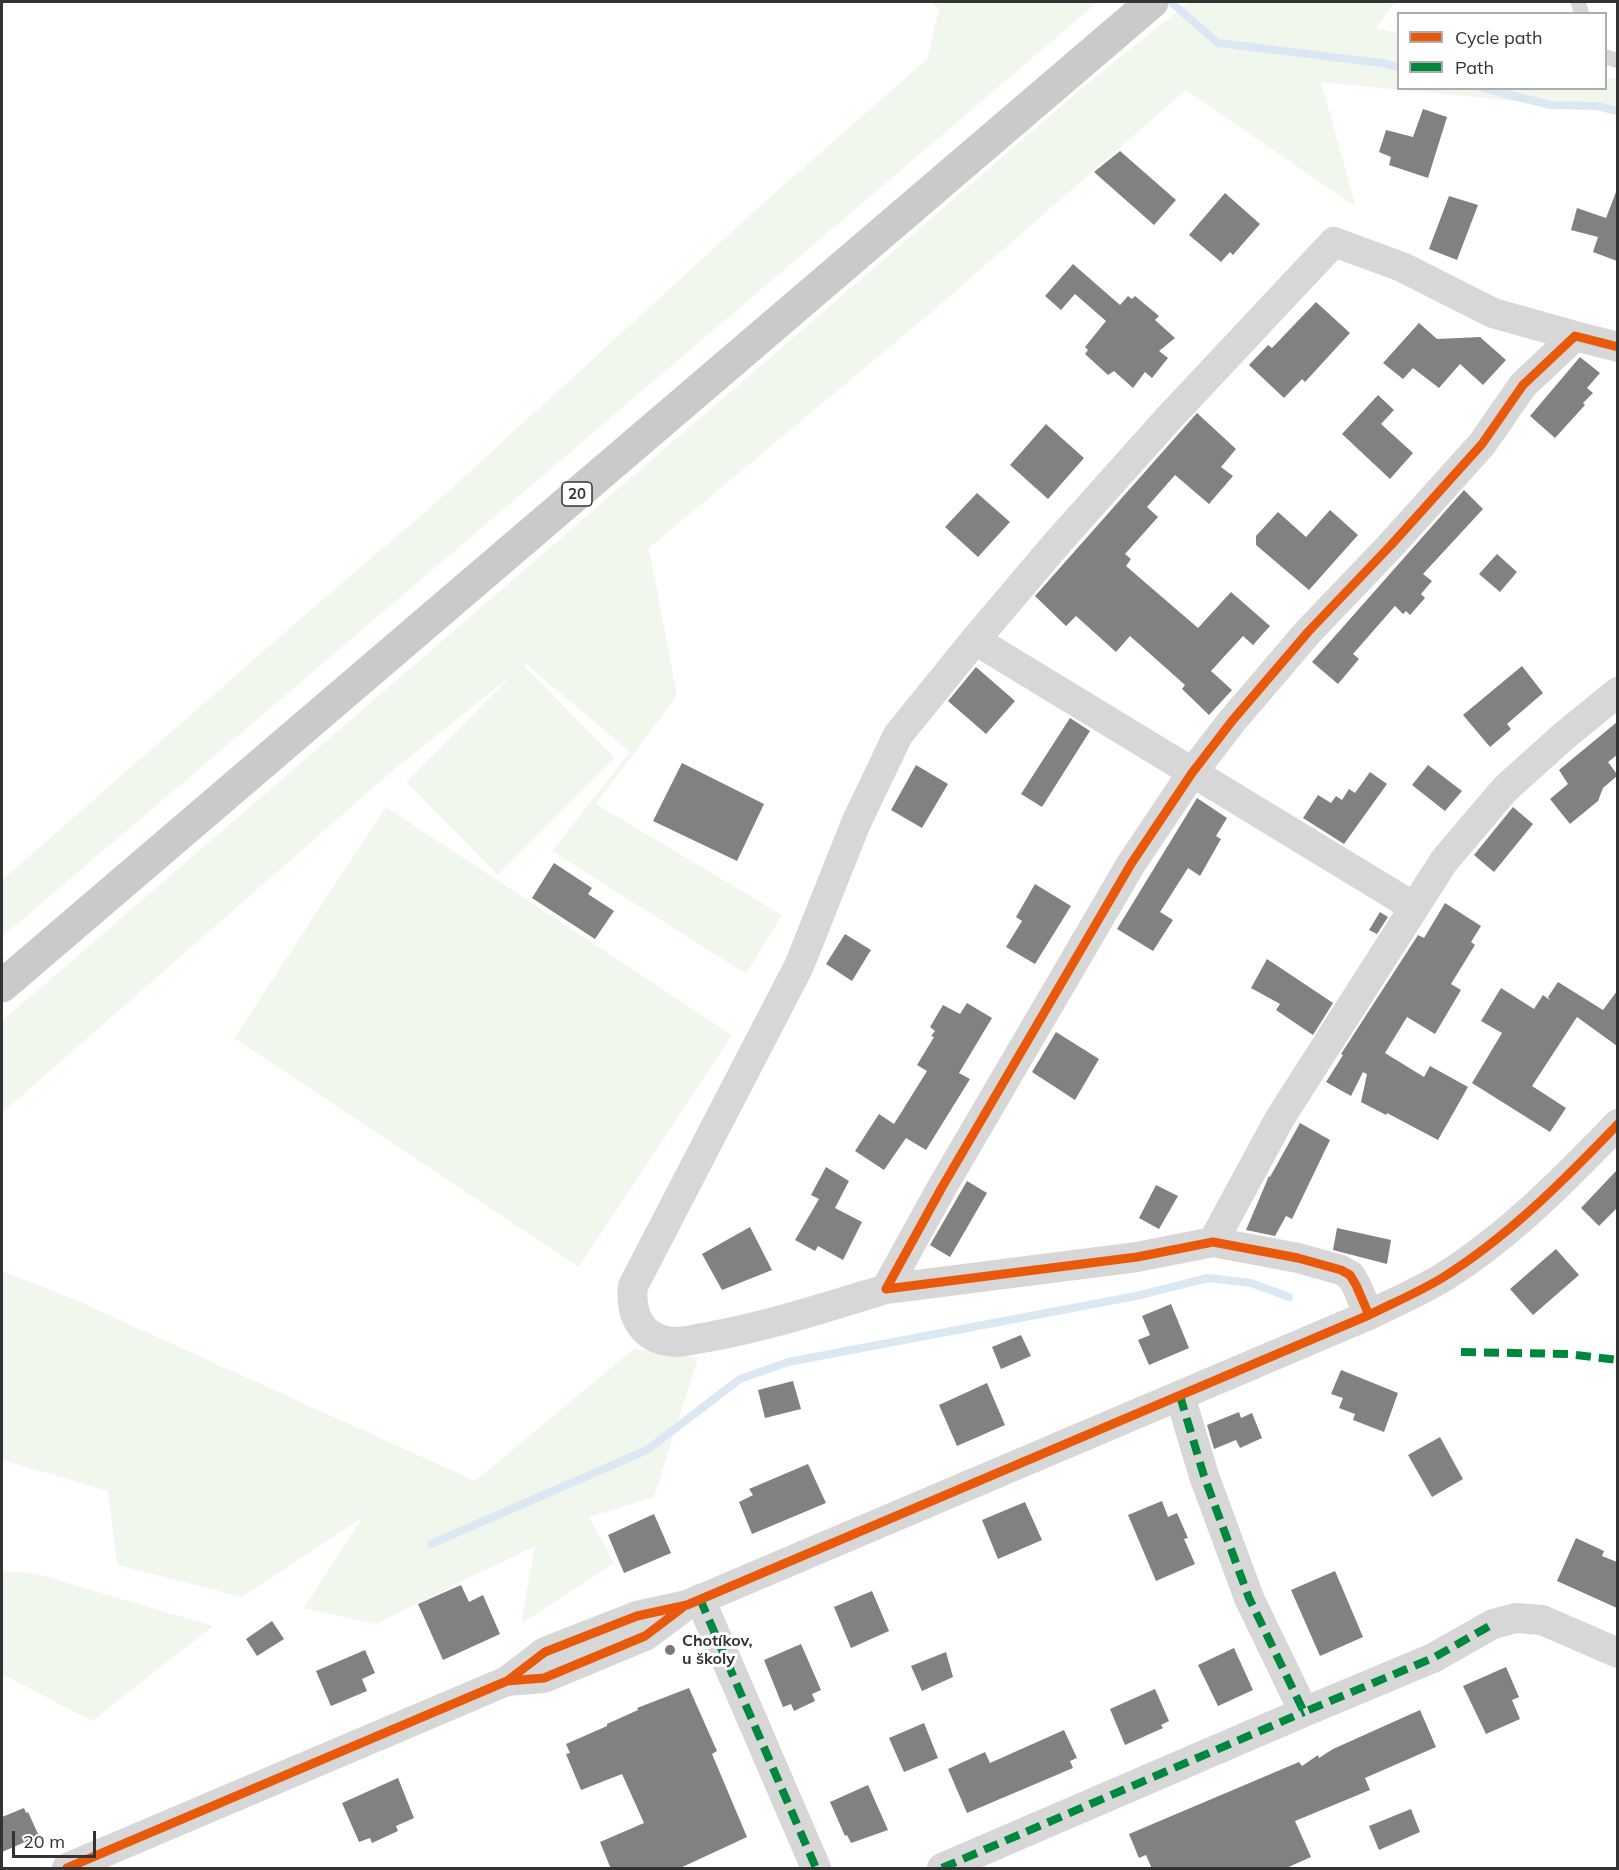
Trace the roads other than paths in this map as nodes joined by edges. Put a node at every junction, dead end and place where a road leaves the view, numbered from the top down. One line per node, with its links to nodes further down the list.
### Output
1 (1152, 2): 8 (main road, 20)
2 (1575, 336): 3 (street); 4 (street); 6 (street)
3 (1616, 345)
4 (975, 640): 6 (street); 11 (street)
5 (1617, 692): 7 (street)
6 (1192, 773): 7 (street); 11 (street)
7 (1414, 907): 10 (street)
8 (2, 986)
9 (1617, 1124): 12 (street)
10 (1213, 1242): 11 (street); 12 (street)
11 (886, 1289)
12 (1369, 1315): 13 (street)
13 (1180, 1396): 14 (street); 16 (street)
14 (693, 1602): 17 (street); 18 (street)
15 (1617, 1653): 16 (street)
16 (1304, 1712): 19 (street)
17 (67, 1869)
18 (816, 1869)
19 (942, 1869)

